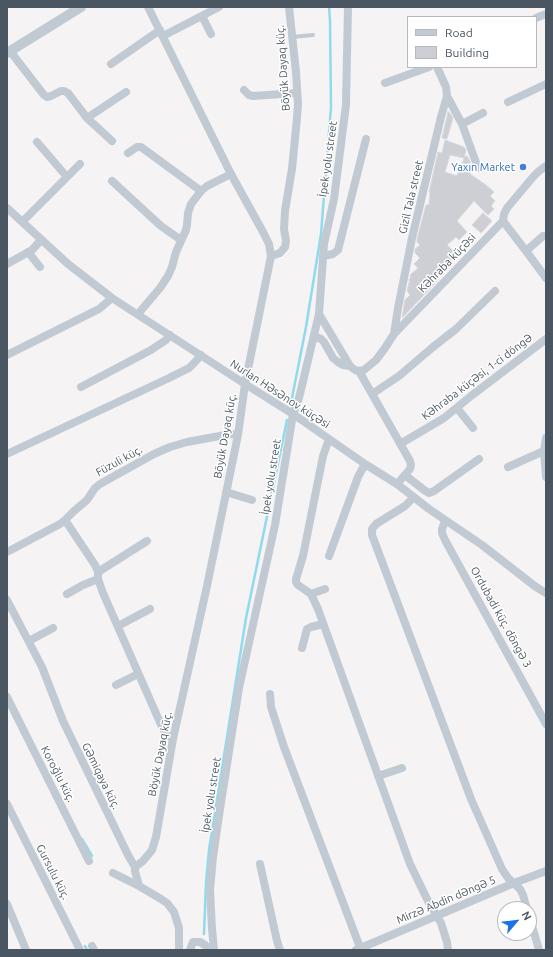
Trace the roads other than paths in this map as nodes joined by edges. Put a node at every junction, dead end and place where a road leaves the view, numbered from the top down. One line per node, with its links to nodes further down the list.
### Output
1 (81, 7): 14 (street)
2 (148, 7): 10 (street)
3 (219, 7): 8 (street)
4 (289, 7): 13 (street, Böyük Dayaq küç.)
5 (348, 7): 48 (street, İpek yolu street)
6 (544, 7): 7 (street)
7 (546, 12): 9 (street)
8 (202, 16): 10 (street); 11 (street)
9 (537, 17)
10 (161, 33): 15 (street); 35 (street)
11 (211, 34)
12 (313, 35): 13 (lane)
13 (292, 36): 22 (street, Böyük Dayaq küç.)
14 (8, 52): 26 (street)
15 (111, 64)
16 (426, 68): 18 (street)
17 (437, 68): 23 (street)
18 (385, 83)
19 (546, 84): 24 (street)
20 (244, 90): 22 (street)
21 (126, 92): 26 (street)
22 (297, 94): 47 (street, Böyük Dayaq küç.)
23 (447, 96): 27 (street); 56 (street, Gizil Tala street)
24 (508, 102)
25 (483, 113): 27 (street)
26 (87, 118): 29 (street)
27 (462, 124): 34 (street)
28 (366, 139): 48 (street)
29 (112, 141)
30 (37, 142): 36 (street)
31 (128, 153): 38 (street)
32 (80, 164): 36 (street)
33 (546, 166): 40 (street, Kəhraba küçəsi)
34 (478, 168)
35 (231, 174): 38 (street); 47 (street)
36 (67, 177): 41 (street)
37 (112, 182): 44 (street)
38 (201, 191): 44 (street)
39 (7, 208): 41 (street, Nurlan Həsənov küçəsi)
40 (503, 221): 45 (street); 56 (street, Kəhraba küçəsi)
41 (22, 222): 43 (street, Nurlan Həsənov küçəsi)
42 (543, 236): 45 (street)
43 (41, 240): 46 (street); 53 (street, Nurlan Həsənov küçəsi)
44 (181, 240): 54 (street)
45 (526, 251): 51 (street)
46 (28, 252): 49 (street); 50 (street)
47 (271, 256): 64 (street, Böyük Dayaq küç.)
48 (323, 256): 55 (street, İpek yolu street)
49 (7, 264)
50 (40, 267)
51 (546, 278)
52 (495, 291): 66 (street)
53 (112, 298): 54 (street, Nurlan Həsənov küçəsi); 60 (street)
54 (138, 314): 57 (street, Nurlan Həsənov küçəsi)
55 (319, 314): 58 (street, İpek yolu street); 62 (street)
56 (394, 334): 63 (street, Kəhraba küçəsi)
57 (170, 335): 61 (street, Nurlan Həsənov küçəsi); 65 (street)
58 (314, 336): 62 (street); 68 (street, İpek yolu street)
59 (546, 339): 67 (street, Kəhraba küçəsi, 1-ci döngə)
60 (7, 355)
61 (201, 355): 64 (street, Nurlan Həsənov küçəsi); 75 (street)
62 (350, 366): 63 (street)
63 (359, 371): 66 (street)
64 (245, 384): 68 (street, Nurlan Həsənov küçəsi); 70 (street, Böyük Dayaq küç.)
65 (81, 387)
66 (372, 394): 73 (street)
67 (457, 408): 69 (street); 73 (street, Kəhraba küçəsi, 1-ci döngə)
68 (293, 414): 72 (street, Nurlan Həsənov küçəsi); 126 (street, İpek yolu street)
69 (473, 428)
70 (238, 435): 82 (street, Böyük Dayaq küç.); 85 (street, Füzuli küç.)
71 (546, 438): 74 (street)
72 (329, 439): 77 (street, Nurlan Həsənov küçəsi); 94 (street)
73 (400, 444): 79 (street)
74 (545, 450): 78 (street); 80 (street)
75 (7, 454)
76 (479, 459): 79 (street)
77 (365, 464): 81 (street, Nurlan Həsənov küçəsi); 89 (street)
78 (508, 467)
79 (405, 475): 81 (street)
80 (546, 477)
81 (397, 484): 83 (street, Nurlan Həsənov küçəsi)
82 (226, 492): 84 (street); 107 (street, Böyük Dayaq küç.)
83 (414, 497): 86 (street, Nurlan Həsənov küçəsi); 116 (street)
84 (252, 500)
85 (66, 520): 88 (street, Füzuli küç.); 90 (street)
86 (445, 521): 92 (street, Nurlan Həsənov küçəsi); 106 (street, Ordubadi küç. döngə 3)
87 (147, 541): 90 (street)
88 (7, 552)
89 (329, 556)
90 (98, 575): 93 (street); 98 (street)
91 (325, 589): 94 (street)
92 (546, 593)
93 (67, 594)
94 (311, 594): 97 (street)
95 (7, 600): 100 (street, Gəmiqaya küç.)
96 (150, 609): 98 (street)
97 (323, 624): 101 (street); 109 (street)
98 (118, 626): 102 (street)
99 (53, 628): 100 (street)
100 (29, 641): 113 (street, Gəmiqaya küç.)
101 (302, 648)
102 (138, 674): 103 (street); 107 (street)
103 (116, 685)
104 (270, 694): 121 (street)
105 (7, 697): 111 (street, Koroğlu küç.)
106 (546, 724)
107 (173, 738): 113 (street, Böyük Dayaq küç.)
108 (402, 768): 109 (street)
109 (378, 776): 120 (street)
110 (7, 804): 123 (street, Gursulu küç.)
111 (89, 861)
112 (260, 864): 127 (street)
113 (135, 867): 117 (street, Gəmiqaya küç.)
114 (546, 871): 116 (street, Mirzə Abdin dəngə 5)
115 (113, 873): 117 (street)
116 (514, 883): 118 (street); 120 (street, Mirzə Abdin dəngə 5)
117 (138, 886): 124 (street)
118 (525, 901)
119 (7, 906): 122 (street)
120 (437, 916): 121 (street, Mirzə Abdin dəngə 5); 128 (street)
121 (359, 949)
122 (26, 950)
123 (80, 950)
124 (179, 950)
125 (190, 950): 126 (street)
126 (214, 950)
127 (280, 950)
128 (448, 950)

